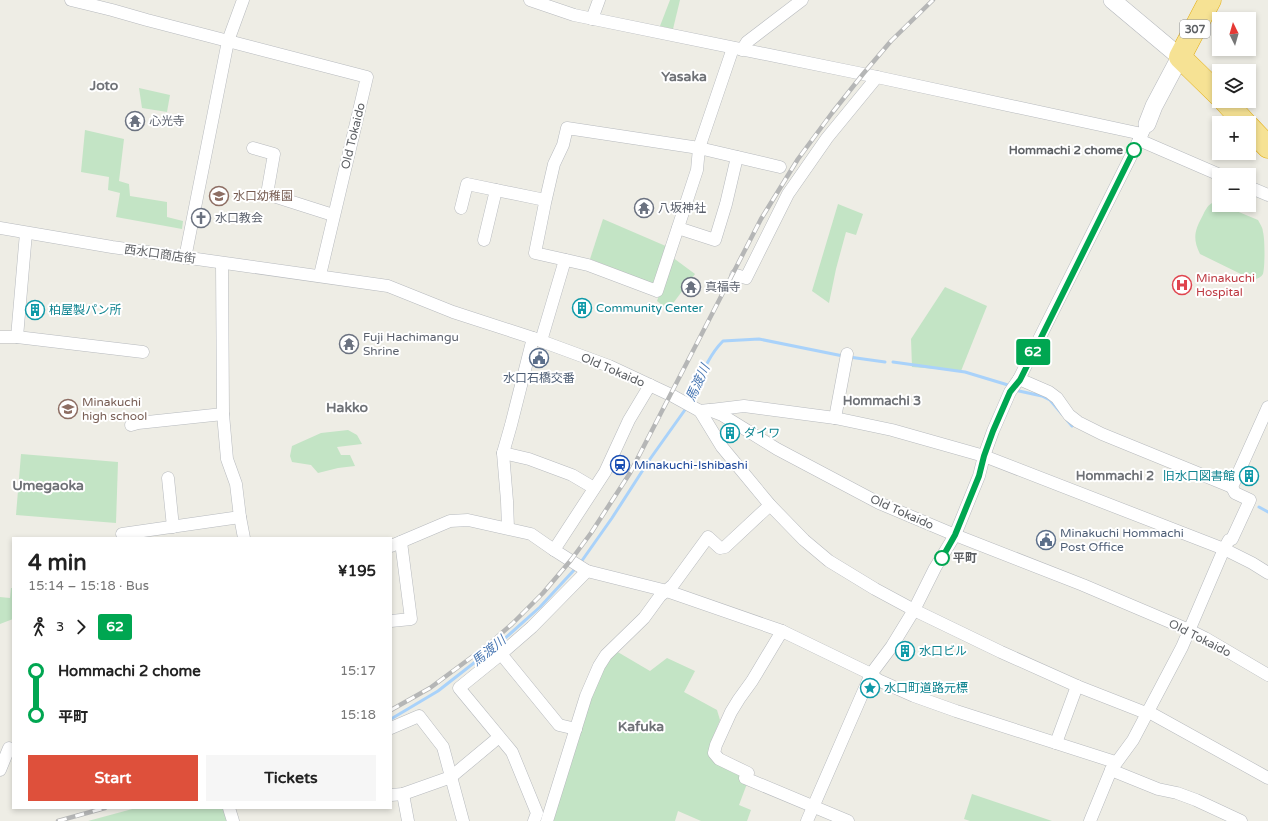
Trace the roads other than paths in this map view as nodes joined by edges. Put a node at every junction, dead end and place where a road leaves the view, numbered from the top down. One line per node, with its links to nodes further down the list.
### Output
1 (71, 0): 9 (street, Old Tokaido)
2 (243, 0): 9 (street)
3 (530, 0): 8 (street)
4 (599, 0): 8 (street)
5 (802, 0): 10 (street)
6 (1112, 0): 11 (main road)
7 (1210, 0): 11 (highway, 307)
8 (592, 18): 10 (street)
9 (228, 41): 29 (street, Old Tokaido); 34 (street)
10 (737, 49): 12 (street); 20 (street)
11 (1180, 57): 13 (highway); 16 (main road)
12 (877, 77): 16 (street); 38 (street)
13 (1212, 88)
14 (1231, 108): 15 (highway)
15 (1239, 116)
16 (1143, 133): 23 (street); 44 (street)
17 (1256, 134): 18 (highway)
18 (1268, 147)
19 (253, 148): 29 (street)
20 (699, 148): 21 (street); 27 (street); 31 (street)
21 (738, 157): 22 (street); 31 (street)
22 (780, 167)
23 (1212, 171)
24 (496, 190): 27 (street); 28 (street); 33 (street)
25 (1256, 190): 26 (street)
26 (1268, 195)
27 (545, 200): 35 (street)
28 (461, 208)
29 (334, 215): 37 (street, Old Tokaido)
30 (0, 228): 32 (street, 西水口商店街)
31 (678, 228): 35 (street)
32 (26, 233): 34 (street, 西水口商店街); 40 (street)
33 (484, 240)
34 (185, 258): 36 (street, 西水口商店街)
35 (565, 260): 41 (street)
36 (222, 263): 37 (street, 西水口商店街); 48 (street)
37 (320, 275): 41 (street, Old Tokaido)
38 (736, 275)
39 (0, 337): 40 (street)
40 (17, 337): 42 (street)
41 (537, 340): 45 (street, Old Tokaido); 51 (street)
42 (144, 352)
43 (847, 356): 49 (street)
44 (1020, 380): 52 (street); 54 (street)
45 (650, 385): 47 (street, Old Tokaido); 55 (street)
46 (1268, 407): 54 (street)
47 (697, 408): 49 (street); 56 (street); 61 (street, Old Tokaido)
48 (223, 414): 50 (street); 57 (street)
49 (835, 418): 52 (street)
50 (131, 425)
51 (503, 453): 55 (street); 59 (street)
52 (984, 456): 61 (street); 64 (street)
53 (168, 478): 58 (street)
54 (1232, 487): 64 (street)
55 (594, 488): 65 (street)
56 (770, 505): 68 (street); 69 (street)
57 (240, 516): 58 (street); 62 (street)
58 (173, 527): 60 (street)
59 (508, 528): 63 (street); 65 (street)
60 (122, 534)
61 (955, 535): 69 (street); 71 (street, Old Tokaido)
62 (244, 537)
63 (396, 544): 70 (street)
64 (1224, 549): 67 (street); 71 (street)
65 (554, 550): 66 (street)
66 (587, 571): 68 (street); 73 (street)
67 (1268, 573)
68 (666, 591): 72 (street); 79 (street)
69 (914, 610): 74 (street); 76 (street)
70 (392, 621)
71 (1189, 630): 75 (street, Old Tokaido); 77 (street)
72 (782, 631): 74 (street); 89 (street)
73 (501, 654): 79 (street); 80 (street)
74 (871, 674): 81 (street); 89 (street)
75 (1268, 675)
76 (1077, 686): 77 (street); 81 (street)
77 (1147, 712): 83 (street); 86 (street)
78 (392, 728): 85 (street)
79 (576, 729): 95 (street)
80 (499, 737): 85 (street); 94 (street)
81 (1056, 743): 83 (street)
82 (7, 747): 84 (street)
83 (1113, 766): 98 (street); 99 (street)
84 (0, 770)
85 (451, 777): 87 (street); 93 (street)
86 (1268, 778)
87 (404, 794): 88 (street); 92 (street)
88 (392, 795)
89 (813, 806): 96 (street); 97 (street)
90 (229, 809): 91 (street)
91 (233, 821)
92 (408, 821)
93 (463, 821)
94 (534, 821)
95 (547, 821)
96 (807, 821)
97 (848, 821)
98 (1090, 821)
99 (1241, 821)

